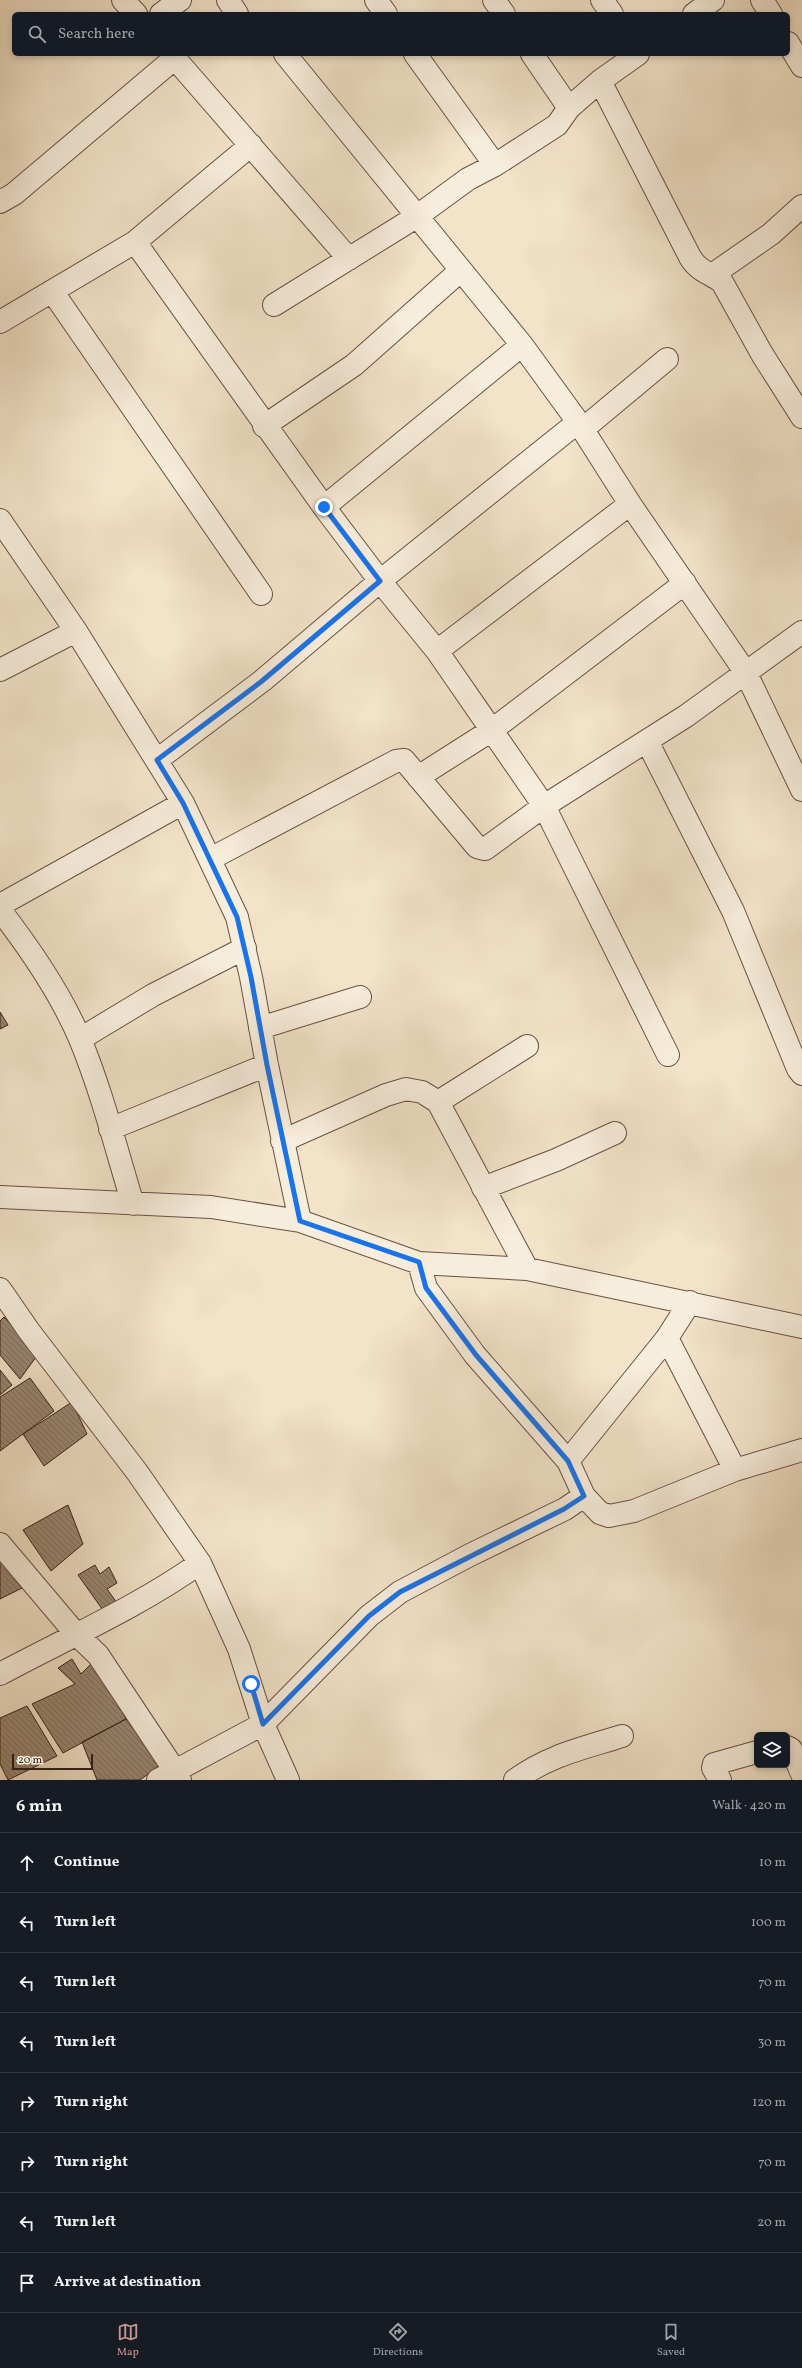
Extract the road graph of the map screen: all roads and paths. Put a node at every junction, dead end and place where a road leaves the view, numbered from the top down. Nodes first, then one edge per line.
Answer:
1 (123, 0) edge
2 (180, 0) edge
3 (228, 0) edge
4 (376, 0) edge
5 (494, 0) edge
6 (602, 0) edge
7 (713, 0) edge
8 (762, 0) edge
9 (134, 12) edge
10 (164, 12) edge
11 (236, 12) edge
12 (385, 12) edge
13 (503, 12) edge
14 (611, 12) edge
15 (697, 12) edge
16 (770, 12) edge
17 (790, 46) edge
18 (173, 56) edge
19 (287, 56) edge
20 (416, 56) edge
21 (533, 56) edge
22 (635, 56) edge
23 (802, 66) edge
24 (600, 81) junction
25 (569, 108) junction
26 (250, 145) junction
27 (494, 165) junction
28 (0, 202) edge
29 (802, 206) edge
30 (416, 217) junction
31 (135, 242) junction
32 (349, 258) junction
33 (460, 271) junction
34 (712, 274) junction
35 (52, 291) junction
36 (274, 305) dead end
37 (0, 322) edge
38 (522, 345) junction
39 (667, 359) dead end
40 (802, 417) edge
41 (581, 425) junction
42 (264, 426) junction
43 (630, 504) junction
44 (324, 507) junction
45 (0, 520) edge
46 (380, 581) junction
47 (686, 584) junction
48 (261, 594) dead end
49 (76, 631) junction
50 (802, 632) edge
51 (437, 651) junction
52 (0, 670) edge
53 (746, 672) junction
54 (492, 730) junction
55 (647, 741) junction
56 (157, 760) junction
57 (797, 766) edge
58 (418, 777) junction
59 (802, 790) edge
60 (183, 803) junction
61 (544, 806) junction
62 (210, 859) junction
63 (0, 905) edge
64 (0, 910) edge
65 (245, 948) junction
66 (360, 997) dead end
67 (260, 1028) junction
68 (80, 1039) junction
69 (527, 1046) dead end
70 (668, 1054) dead end
71 (267, 1065) junction
72 (802, 1074) edge
73 (438, 1102) junction
74 (110, 1129) junction
75 (615, 1133) dead end
76 (282, 1141) junction
77 (483, 1188) junction
78 (0, 1197) edge
79 (133, 1204) junction
80 (300, 1221) junction
81 (419, 1262) junction
82 (527, 1269) junction
83 (0, 1289) edge
84 (690, 1302) junction
85 (802, 1327) edge
86 (667, 1338) junction
87 (802, 1450) edge
88 (568, 1461) junction
89 (735, 1470) junction
90 (584, 1496) junction
91 (0, 1544) edge
92 (200, 1563) junction
93 (76, 1634) junction
94 (0, 1674) edge
95 (263, 1724) junction
96 (622, 1736) dead end
97 (790, 1748) edge
98 (754, 1753) edge
99 (802, 1774) edge
100 (171, 1777) edge
101 (288, 1780) edge
102 (515, 1780) edge
103 (720, 1780) edge

1 - 9 street
2 - 10 street
3 - 11 street
4 - 12 street
5 - 13 street
6 - 14 street
7 - 15 street
8 - 16 street
17 - 23 street
18 - 26 street
18 - 28 street
19 - 30 street
20 - 27 street
21 - 25 street
22 - 24 street
24 - 25 street
24 - 34 street
25 - 27 street
26 - 31 street
26 - 32 street
27 - 30 street
29 - 34 street
30 - 32 street
30 - 33 street
31 - 35 street
31 - 42 street
32 - 36 street
33 - 38 street
33 - 42 street
34 - 40 street
35 - 37 street
35 - 48 street
38 - 41 street
38 - 44 street
39 - 41 street
41 - 43 street
41 - 46 street
42 - 44 street
43 - 47 street
43 - 51 street
44 - 46 street
45 - 49 street
46 - 51 street
46 - 56 street
47 - 53 street
47 - 54 street
49 - 52 street
49 - 56 street
50 - 53 street
51 - 54 street
53 - 55 street
53 - 57 street
54 - 58 street
54 - 61 street
55 - 61 street
55 - 72 street
56 - 60 street
57 - 59 street
58 - 61 street
58 - 62 street
60 - 62 street
60 - 63 street
61 - 70 street
62 - 65 street
64 - 68 street
65 - 67 street
65 - 68 street
66 - 67 street
67 - 71 street
68 - 74 street
69 - 73 street
71 - 74 street
71 - 76 street
73 - 76 street
73 - 77 street
74 - 79 street
75 - 77 street
76 - 80 street
77 - 82 street
78 - 79 street
79 - 80 street
80 - 81 street
81 - 82 street
81 - 88 street
82 - 84 street
83 - 92 street
84 - 85 street
84 - 86 street
86 - 88 street
86 - 89 street
87 - 89 street
88 - 90 street
89 - 90 street
90 - 95 street
91 - 93 street
92 - 93 street
92 - 95 street
93 - 94 street
93 - 100 street
95 - 100 street
95 - 101 street
96 - 102 street
97 - 99 street
98 - 103 street

